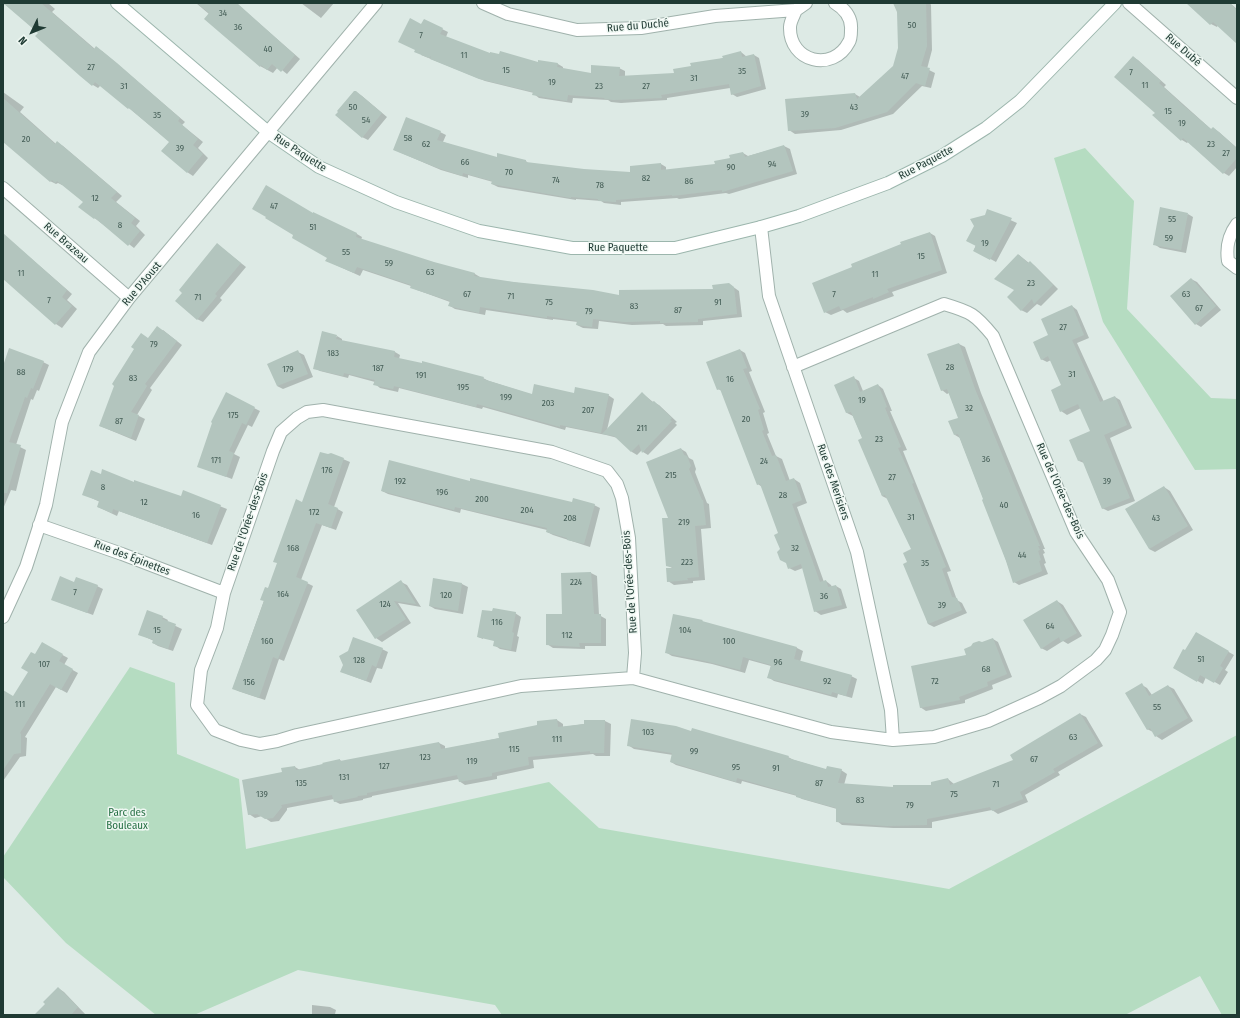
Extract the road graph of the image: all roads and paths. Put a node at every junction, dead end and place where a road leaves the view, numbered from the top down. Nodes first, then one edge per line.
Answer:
1 (117, 3) edge
2 (376, 3) edge
3 (483, 3) edge
4 (835, 3) edge
5 (1116, 3) edge
6 (1129, 3) edge
7 (801, 6) edge
8 (1237, 98) edge
9 (268, 132) junction
10 (3, 188) edge
11 (1237, 224) edge
12 (761, 227) junction
13 (1237, 268) edge
14 (129, 298) junction
15 (793, 367) junction
16 (39, 525) junction
17 (224, 593) junction
18 (3, 617) edge
19 (633, 678) junction
20 (893, 740) junction

1 - 9 street, Rue Paquette
2 - 9 street, Rue D'Aoust
3 - 7 street, Rue du Duché
4 - 7 street, Rue du Duché
5 - 12 street, Rue Paquette
6 - 8 street, Rue Dubé
9 - 12 street, Rue Paquette
9 - 14 street, Rue D'Aoust
10 - 14 street, Rue Brazeau
11 - 13 street
12 - 15 street, Rue des Merisiers
14 - 16 street, Rue D'Aoust
15 - 20 street, Rue des Merisiers
15 - 20 street, Rue de l'Orée-des-Bois
16 - 17 street, Rue des Épinettes
16 - 18 street, Rue D'Aoust
17 - 19 street, Rue de l'Orée-des-Bois
17 - 19 street, Rue de l'Orée-des-Bois
19 - 20 street, Rue de l'Orée-des-Bois

